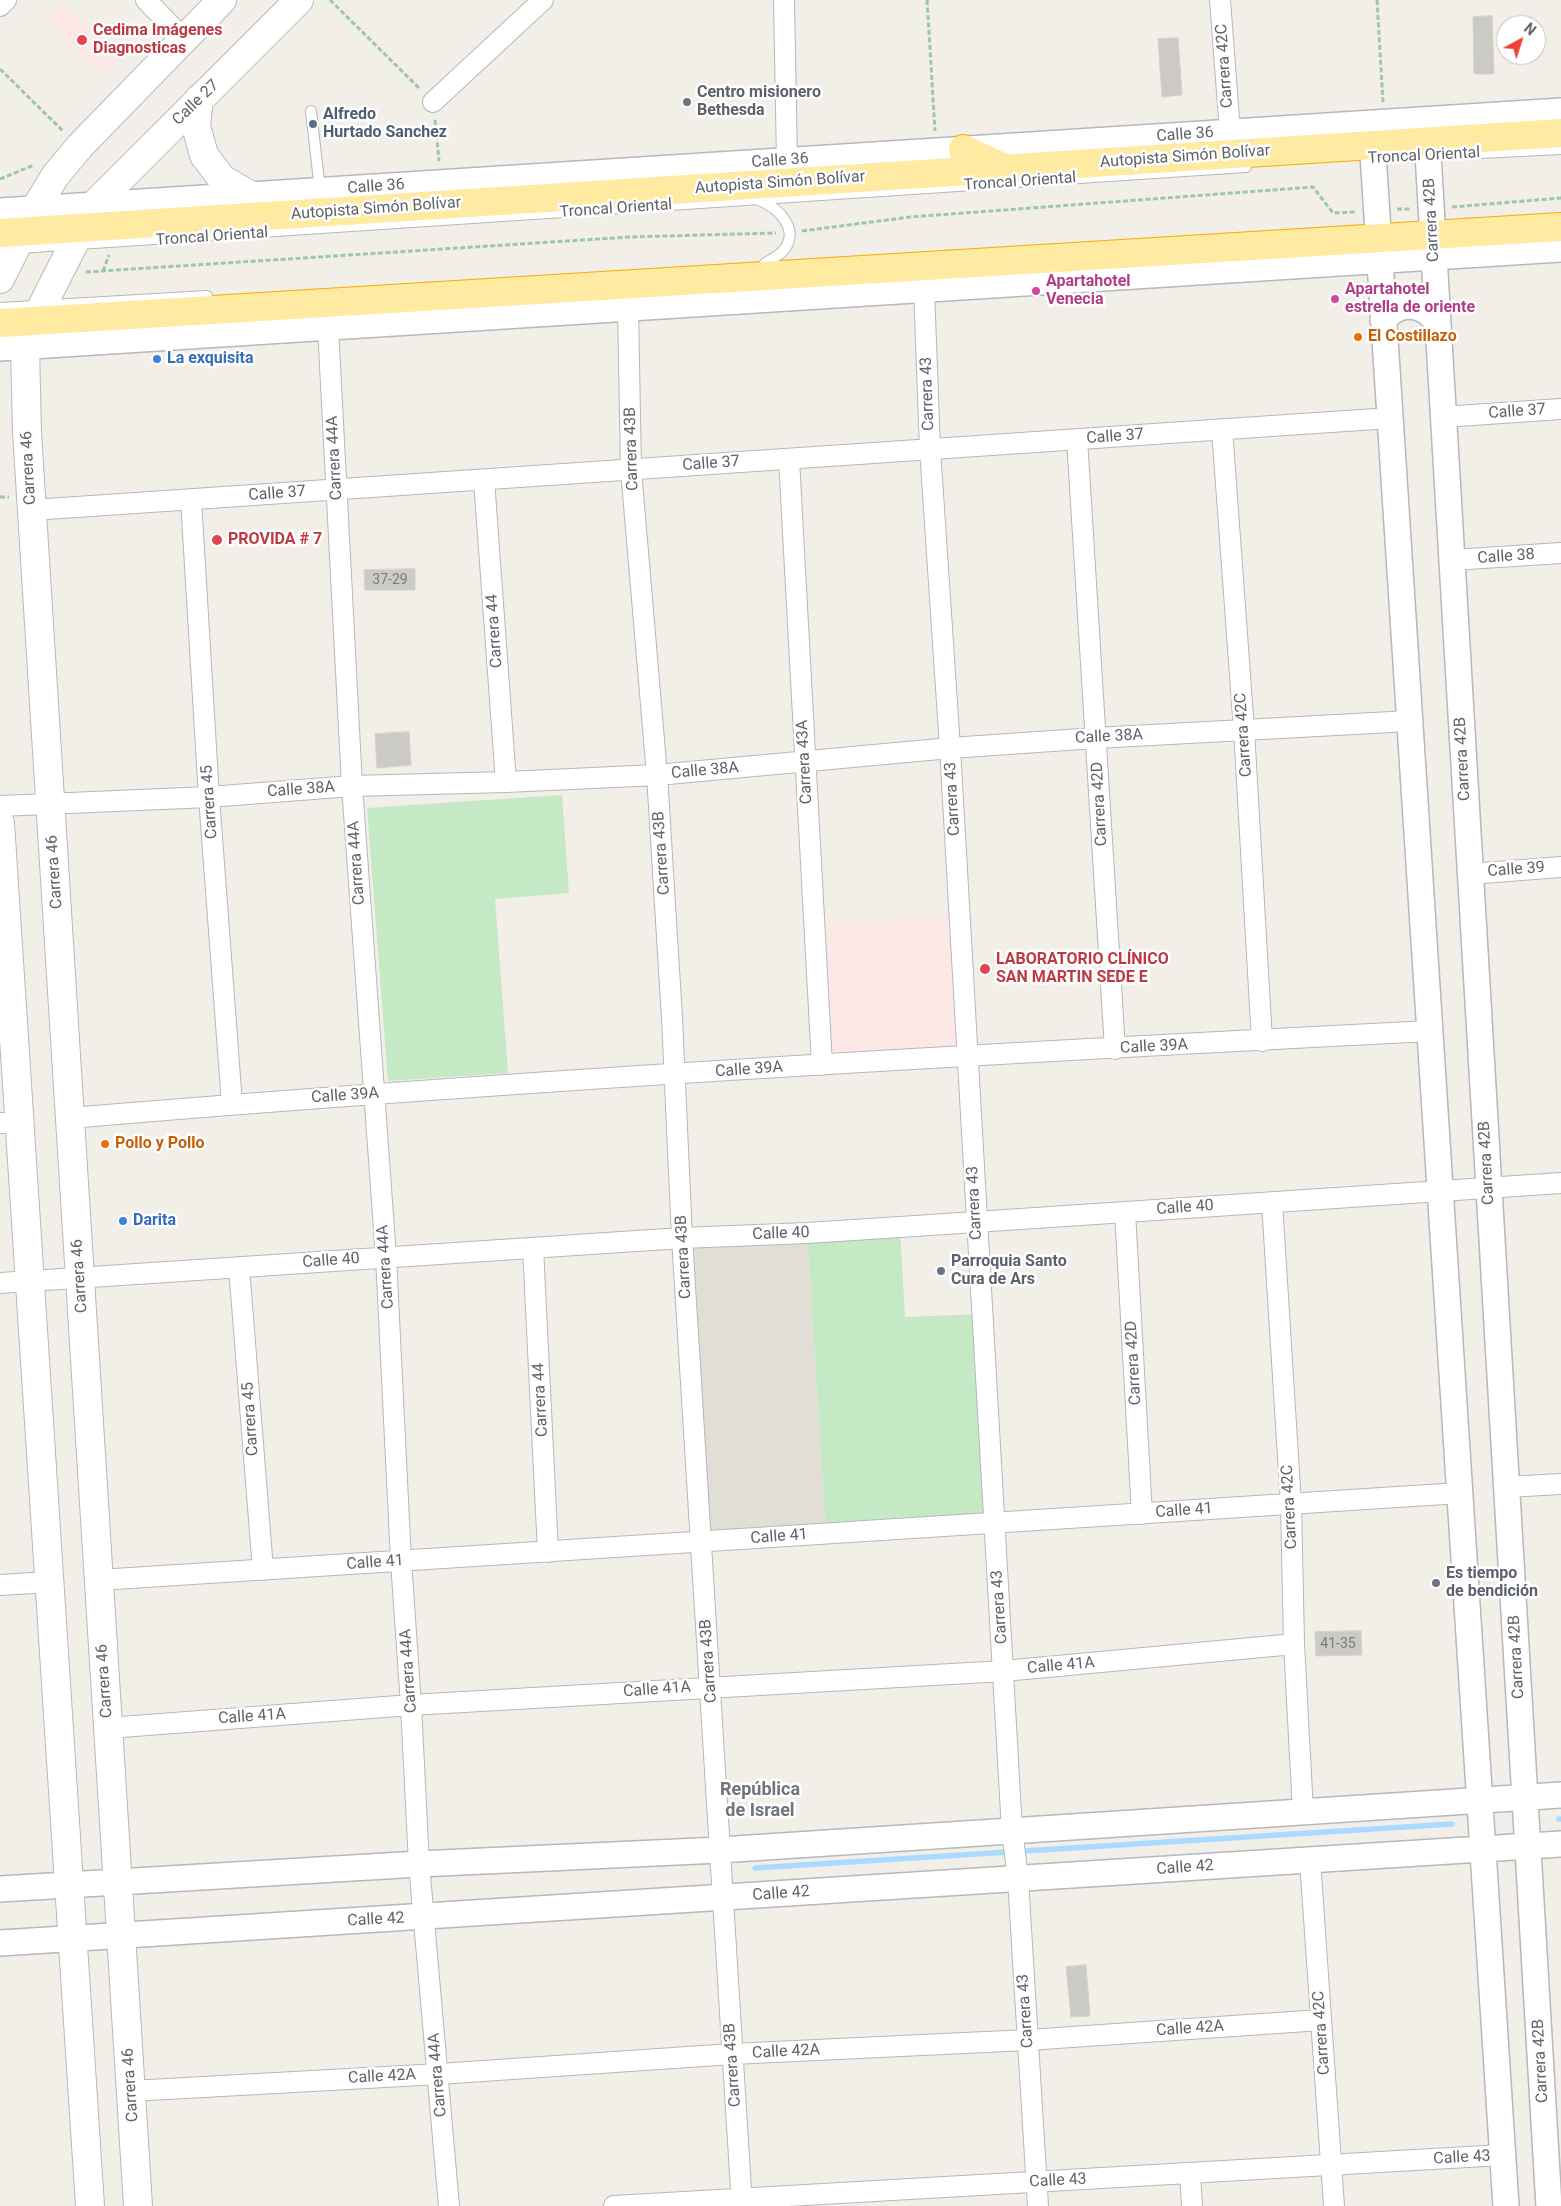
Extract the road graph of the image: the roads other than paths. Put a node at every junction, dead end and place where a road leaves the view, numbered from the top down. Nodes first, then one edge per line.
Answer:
1 (6, 0) edge
2 (146, 0) edge
3 (222, 0) edge
4 (299, 0) edge
5 (543, 0) edge
6 (784, 0) edge
7 (1220, 0) edge
8 (0, 6) edge
9 (183, 38) junction
10 (199, 100) junction
11 (433, 102) road end
12 (311, 111) dead end
13 (1561, 111) edge
14 (1230, 132) junction
15 (1561, 133) edge
16 (1427, 146) junction
17 (964, 149) junction
18 (1376, 149) junction
19 (1561, 149) edge
20 (787, 161) junction
21 (1255, 166) dead end
22 (1007, 168) junction
23 (320, 191) junction
24 (248, 194) junction
25 (759, 200) junction
26 (0, 211) edge
27 (1434, 225) junction
28 (82, 227) junction
29 (1561, 227) edge
30 (1375, 228) junction
31 (15, 234) edge
32 (1561, 249) edge
33 (784, 262) dead end
34 (0, 279) edge
35 (924, 289) junction
36 (219, 296) dead end
37 (628, 308) junction
38 (1383, 320) junction
39 (1437, 322) junction
40 (13, 324) edge
41 (328, 327) junction
42 (1561, 409) edge
43 (1443, 417) junction
44 (1390, 418) junction
45 (1222, 429) junction
46 (1077, 439) junction
47 (930, 449) junction
48 (789, 459) junction
49 (631, 470) junction
50 (484, 480) junction
51 (337, 490) junction
52 (191, 500) junction
53 (32, 510) junction
54 (1561, 553) edge
55 (1452, 560) junction
56 (1410, 721) junction
57 (1244, 730) junction
58 (1096, 738) junction
59 (950, 748) junction
60 (804, 763) junction
61 (657, 775) junction
62 (506, 782) junction
63 (352, 786) junction
64 (209, 797) junction
65 (50, 803) junction
66 (0, 806) edge
67 (0, 823) edge
68 (1561, 867) edge
69 (1470, 874) junction
70 (1430, 1031) junction
71 (1262, 1041) junction
72 (1115, 1049) junction
73 (968, 1057) junction
74 (822, 1065) junction
75 (675, 1074) junction
76 (373, 1094) junction
77 (232, 1104) junction
78 (70, 1118) junction
79 (10, 1123) edge
80 (1561, 1183) edge
81 (1489, 1188) junction
82 (1440, 1191) junction
83 (1272, 1202) junction
84 (1125, 1212) junction
85 (976, 1222) junction
86 (682, 1238) junction
87 (533, 1248) junction
88 (386, 1258) junction
89 (239, 1267) junction
90 (80, 1278) junction
91 (30, 1281) junction
92 (0, 1283) edge
93 (1561, 1484) edge
94 (1507, 1487) junction
95 (1460, 1494) junction
96 (1291, 1504) junction
97 (1142, 1514) junction
98 (994, 1523) junction
99 (701, 1542) junction
100 (548, 1552) junction
101 (401, 1561) junction
102 (263, 1570) junction
103 (99, 1580) junction
104 (49, 1582) junction
105 (0, 1585) edge
106 (1294, 1644) junction
107 (1004, 1671) junction
108 (710, 1686) junction
109 (411, 1706) junction
110 (108, 1728) junction
111 (1561, 1795) edge
112 (1525, 1797) junction
113 (1479, 1800) junction
114 (1303, 1812) junction
115 (1013, 1834) junction
116 (1561, 1844) edge
117 (1528, 1846) junction
118 (1482, 1849) junction
119 (720, 1850) junction
120 (1310, 1860) junction
121 (419, 1864) junction
122 (1018, 1874) junction
123 (118, 1882) junction
124 (69, 1884) junction
125 (0, 1888) edge
126 (722, 1898) junction
127 (423, 1917) junction
128 (121, 1935) junction
129 (72, 1938) junction
130 (0, 1943) edge
131 (1321, 2020) junction
132 (1028, 2040) junction
133 (732, 2054) junction
134 (438, 2074) junction
135 (131, 2091) junction
136 (1554, 2151) edge
137 (1502, 2155) junction
138 (1330, 2165) junction
139 (1190, 2173) junction
140 (1037, 2182) junction
141 (895, 2198) edge
142 (742, 2202) edge
143 (90, 2206) edge
144 (138, 2206) edge
145 (449, 2206) edge
146 (614, 2206) edge
147 (1038, 2206) edge
148 (1192, 2206) edge
149 (1334, 2206) edge
150 (1506, 2206) edge
151 (1549, 2206) edge

1 - 8 street
2 - 9 street
3 - 9 main road
4 - 10 main road, Calle 27
5 - 11 street
6 - 20 street
7 - 14 street, Carrera 42C
9 - 31 main road
10 - 24 main road
10 - 28 main road, Calle 27
12 - 23 lane
13 - 16 street
14 - 17 street, Calle 36
14 - 18 street, Calle 36
15 - 16 highway, Autopista Simón Bolívar
16 - 18 highway, Autopista Simón Bolívar
16 - 19 lane, Troncal Oriental
16 - 27 street, Carrera 42B
17 - 20 street, Calle 36
17 - 22 highway
18 - 22 highway, Autopista Simón Bolívar
18 - 30 street
20 - 23 street, Calle 36
21 - 25 lane, Troncal Oriental
22 - 28 highway, Autopista Simón Bolívar
23 - 24 street, Calle 36
24 - 28 street, Calle 36
25 - 28 lane, Troncal Oriental
25 - 33 lane
26 - 31 street
27 - 29 highway
27 - 30 highway
27 - 32 street
27 - 39 street, Carrera 42B
28 - 31 highway, Autopista Simón Bolívar
28 - 40 main road, Carrera 46
30 - 35 street
30 - 38 street
30 - 40 highway
31 - 34 main road
35 - 37 street
35 - 47 street, Carrera 43
36 - 40 lane
37 - 41 street
37 - 49 street, Carrera 43B
38 - 39 street
38 - 44 street
39 - 43 street, Carrera 42B
40 - 41 street
40 - 53 main road, Carrera 46
41 - 51 street, Carrera 44A
42 - 43 street, Calle 37
43 - 55 street, Carrera 42B
44 - 45 street, Calle 37
44 - 56 street
45 - 46 street, Calle 37
45 - 57 street, Carrera 42C
46 - 47 street, Calle 37
46 - 58 street, Carrera 42D
47 - 48 street, Calle 37
47 - 59 street, Carrera 43
48 - 49 street, Calle 37
48 - 60 street, Carrera 43A
49 - 50 street, Calle 37
49 - 61 street, Carrera 43B
50 - 51 street, Calle 37
50 - 62 street, Carrera 44
51 - 52 street, Calle 37
51 - 63 street, Carrera 44A
52 - 53 street, Calle 37
52 - 64 street, Carrera 45
53 - 65 main road, Carrera 46
54 - 55 street, Calle 38
55 - 69 street, Carrera 42B
56 - 57 street, Calle 38A
56 - 70 street
57 - 58 street, Calle 38A
57 - 71 street, Carrera 42C
58 - 59 street, Calle 38A
58 - 72 street, Carrera 42D
59 - 60 street, Calle 38A
59 - 73 street, Carrera 43
60 - 61 street, Calle 38A
60 - 74 street, Carrera 43A
61 - 62 street, Calle 38A
61 - 75 street, Carrera 43B
62 - 63 street, Calle 38A
63 - 64 street, Calle 38A
63 - 76 street, Carrera 44A
64 - 65 street, Calle 38A
64 - 77 street, Carrera 45
65 - 66 street, Calle 38A
65 - 78 main road, Carrera 46
67 - 79 main road
68 - 69 street, Calle 39
69 - 81 street, Carrera 42B
70 - 71 street, Calle 39A
70 - 82 street
71 - 72 street, Calle 39A
72 - 73 street, Calle 39A
73 - 74 street, Calle 39A
73 - 85 street, Carrera 43
74 - 75 street, Calle 39A
75 - 76 street, Calle 39A
75 - 86 street, Carrera 43B
76 - 77 street, Calle 39A
76 - 88 street, Carrera 44A
77 - 78 street, Calle 39A
78 - 90 main road, Carrera 46
79 - 91 main road
80 - 81 street, Calle 40
81 - 82 street, Calle 40
81 - 94 street, Carrera 42B
82 - 83 street, Calle 40
82 - 95 street
83 - 84 street, Calle 40
83 - 96 street, Carrera 42C
84 - 85 street, Calle 40
84 - 97 street, Carrera 42D
85 - 86 street, Calle 40
85 - 98 street, Carrera 43
86 - 87 street, Calle 40
86 - 99 street, Carrera 43B
87 - 88 street, Calle 40
87 - 100 street, Carrera 44
88 - 89 street, Calle 40
88 - 101 street, Carrera 44A
89 - 90 street, Calle 40
89 - 102 street, Carrera 45
90 - 91 street, Calle 40
90 - 103 main road, Carrera 46
91 - 92 street, Calle 40
91 - 104 main road
93 - 94 street
94 - 112 street, Carrera 42B
95 - 96 street, Calle 41
95 - 113 street
96 - 97 street, Calle 41
96 - 106 street, Carrera 42C
97 - 98 street, Calle 41
98 - 99 street, Calle 41
98 - 107 street, Carrera 43
99 - 100 street, Calle 41
99 - 108 street, Carrera 43B
100 - 101 street, Calle 41
101 - 102 street, Calle 41
101 - 109 street, Carrera 44A
102 - 103 street, Calle 41
103 - 110 main road, Carrera 46
104 - 105 street
104 - 124 main road
106 - 107 street, Calle 41A
106 - 114 street, Carrera 42C
107 - 108 street, Calle 41A
107 - 115 street, Carrera 43
108 - 109 street, Calle 41A
108 - 119 street, Carrera 43B
109 - 110 street, Calle 41A
109 - 121 street, Carrera 44A
110 - 123 main road, Carrera 46
111 - 112 street
112 - 113 street
112 - 117 street, Carrera 42B
113 - 114 street
113 - 118 street
114 - 115 street
115 - 119 street
115 - 122 street, Carrera 43
116 - 117 street, Calle 42
117 - 118 street, Calle 42
117 - 136 street, Carrera 42B
118 - 120 street, Calle 42
118 - 137 street
119 - 121 street
119 - 126 street, Carrera 43B
120 - 122 street, Calle 42
120 - 131 street, Carrera 42C
121 - 123 street
121 - 127 street, Carrera 44A
122 - 126 street, Calle 42
122 - 132 street, Carrera 43
123 - 124 street
123 - 128 main road, Carrera 46
124 - 125 street
124 - 129 main road
126 - 127 street, Calle 42
126 - 133 street, Carrera 43B
127 - 128 street, Calle 42
127 - 134 street, Carrera 44A
128 - 129 street, Calle 42
128 - 135 main road, Carrera 46
129 - 130 street, Calle 42
129 - 143 main road
131 - 132 street, Calle 42A
131 - 138 street, Carrera 42C
132 - 133 street, Calle 42A
132 - 140 street, Carrera 43
133 - 134 street, Calle 42A
133 - 142 street, Carrera 43B
134 - 135 street, Calle 42A
134 - 145 street, Carrera 44A
135 - 144 main road, Carrera 46
136 - 151 street, Carrera 42B
137 - 138 street, Calle 43
137 - 150 street
138 - 139 street, Calle 43
138 - 149 street, Carrera 42C
139 - 140 street, Calle 43
139 - 148 street
140 - 141 street, Calle 43
140 - 147 street, Carrera 43
141 - 142 street, Calle 43
142 - 146 street, Calle 43

